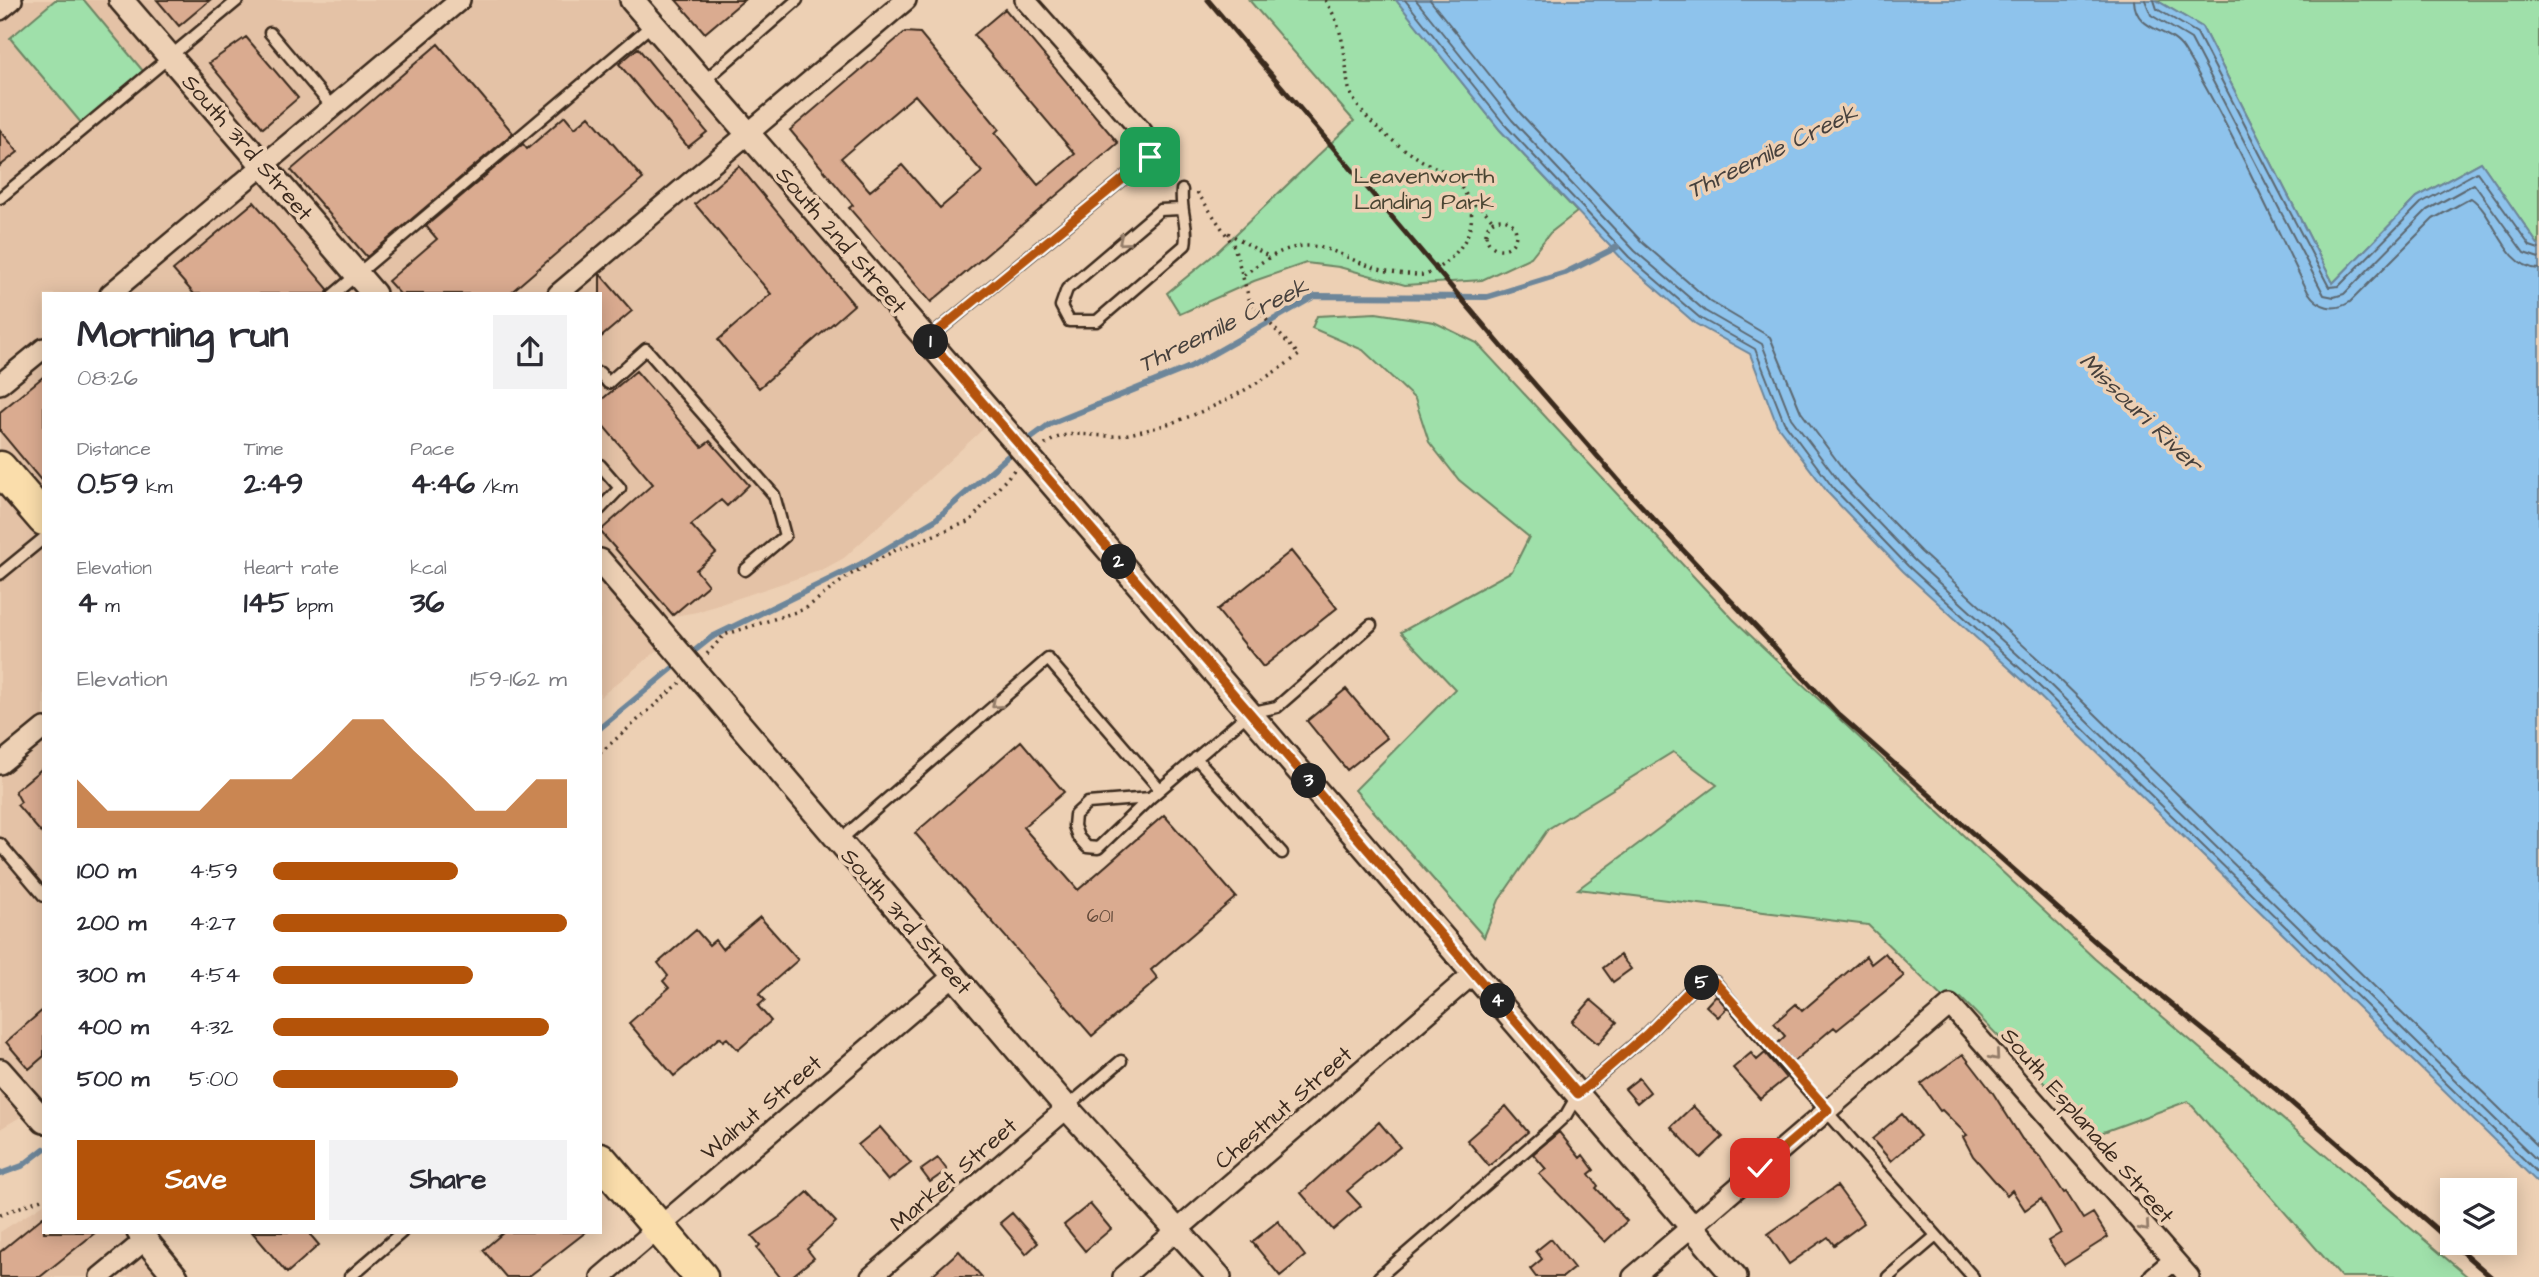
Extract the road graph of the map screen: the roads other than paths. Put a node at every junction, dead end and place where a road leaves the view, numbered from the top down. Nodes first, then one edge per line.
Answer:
1 (12, 0) edge
2 (121, 0) edge
3 (237, 0) edge
4 (460, 0) edge
5 (632, 0) edge
6 (797, 0) edge
7 (906, 0) edge
8 (1025, 0) edge
9 (0, 10) edge
10 (653, 24) junction
11 (270, 33) dead end
12 (170, 56) junction
13 (704, 82) junction
14 (333, 109) junction
15 (1143, 133) dead end
16 (748, 134) junction
17 (1150, 157) dead end
18 (265, 166) junction
19 (1182, 190) dead end
20 (0, 198) edge
21 (1180, 209) junction
22 (357, 274) junction
23 (112, 292) edge
24 (336, 292) edge
25 (372, 292) edge
26 (560, 292) edge
27 (928, 339) junction
28 (42, 350) edge
29 (0, 384) edge
30 (604, 386) edge
31 (602, 467) edge
32 (0, 468) edge
33 (602, 507) edge
34 (42, 518) edge
35 (42, 540) edge
36 (602, 563) edge
37 (745, 570) dead end
38 (0, 574) edge
39 (1371, 625) dead end
40 (1250, 713) junction
41 (42, 730) edge
42 (1196, 758) junction
43 (0, 764) edge
44 (1160, 789) junction
45 (1150, 798) junction
46 (838, 841) junction
47 (0, 844) edge
48 (1282, 853) dead end
49 (42, 895) edge
50 (1474, 973) junction
51 (953, 976) junction
52 (1121, 1061) dead end
53 (0, 1071) edge
54 (1578, 1094) junction
55 (1067, 1108) junction
56 (1828, 1110) junction
57 (39, 1116) edge
58 (602, 1161) edge
59 (658, 1226) junction
60 (1692, 1226) junction
61 (1179, 1230) junction
62 (399, 1234) edge
63 (142, 1236) edge
64 (1936, 1236) junction
65 (2174, 1260) junction
66 (100, 1277) edge
67 (176, 1277) edge
68 (350, 1277) edge
69 (601, 1277) edge
70 (701, 1277) edge
71 (871, 1277) edge
72 (1123, 1277) edge
73 (1219, 1277) edge
74 (1379, 1277) edge
75 (1633, 1277) edge
76 (1735, 1277) edge
77 (1888, 1277) edge
78 (1973, 1277) edge
79 (2154, 1277) edge
80 (2189, 1277) edge

1 - 9 street
2 - 12 street, South 3rd Street
3 - 12 lane
4 - 14 street
5 - 10 street, South 2nd Street
6 - 13 lane
7 - 16 street
8 - 15 street
10 - 13 street, South 2nd Street
10 - 22 lane
11 - 14 lane
12 - 18 street, South 3rd Street
12 - 20 lane
13 - 16 street, South 2nd Street
14 - 18 street
16 - 26 street
16 - 27 street, South 2nd Street
17 - 27 lane
18 - 22 street, South 3rd Street
18 - 23 street
19 - 21 lane
21 -> 21 lane
22 - 24 lane
22 - 25 street, South 3rd Street
27 - 40 street, South 2nd Street, bridge
28 - 29 street
30 - 37 lane
31 - 33 lane
32 - 34 highway
35 - 38 lane
36 - 46 street, South 3rd Street, bridge
39 - 40 lane
40 - 42 lane
40 - 50 street, South 2nd Street
41 - 43 street
42 - 44 lane
42 - 48 lane
44 - 45 lane
44 -> 46 lane
45 - 45 lane
46 - 51 street, South 3rd Street
47 - 49 lane
50 - 54 street, South 2nd Street
50 - 61 street, Chestnut Street
51 - 55 street, South 3rd Street
51 - 59 street, Walnut Street
52 - 55 lane
53 - 57 street
54 - 56 lane
54 - 60 street, South 2nd Street
54 - 74 lane
55 - 61 street, South 3rd Street
55 - 71 street, Market Street
56 - 60 street
56 - 64 lane
56 -> 65 street, South Esplanade Street
58 - 59 highway
59 - 69 street, Walnut Street
59 - 70 highway
60 - 75 street
60 - 76 street, South 2nd Street
61 - 72 street, Chestnut Street
61 - 73 street, South 3rd Street
62 - 68 lane
63 - 66 street
63 - 67 street
64 - 77 lane
64 - 78 lane
65 - 79 street
65 - 80 street, South Esplanade Street

